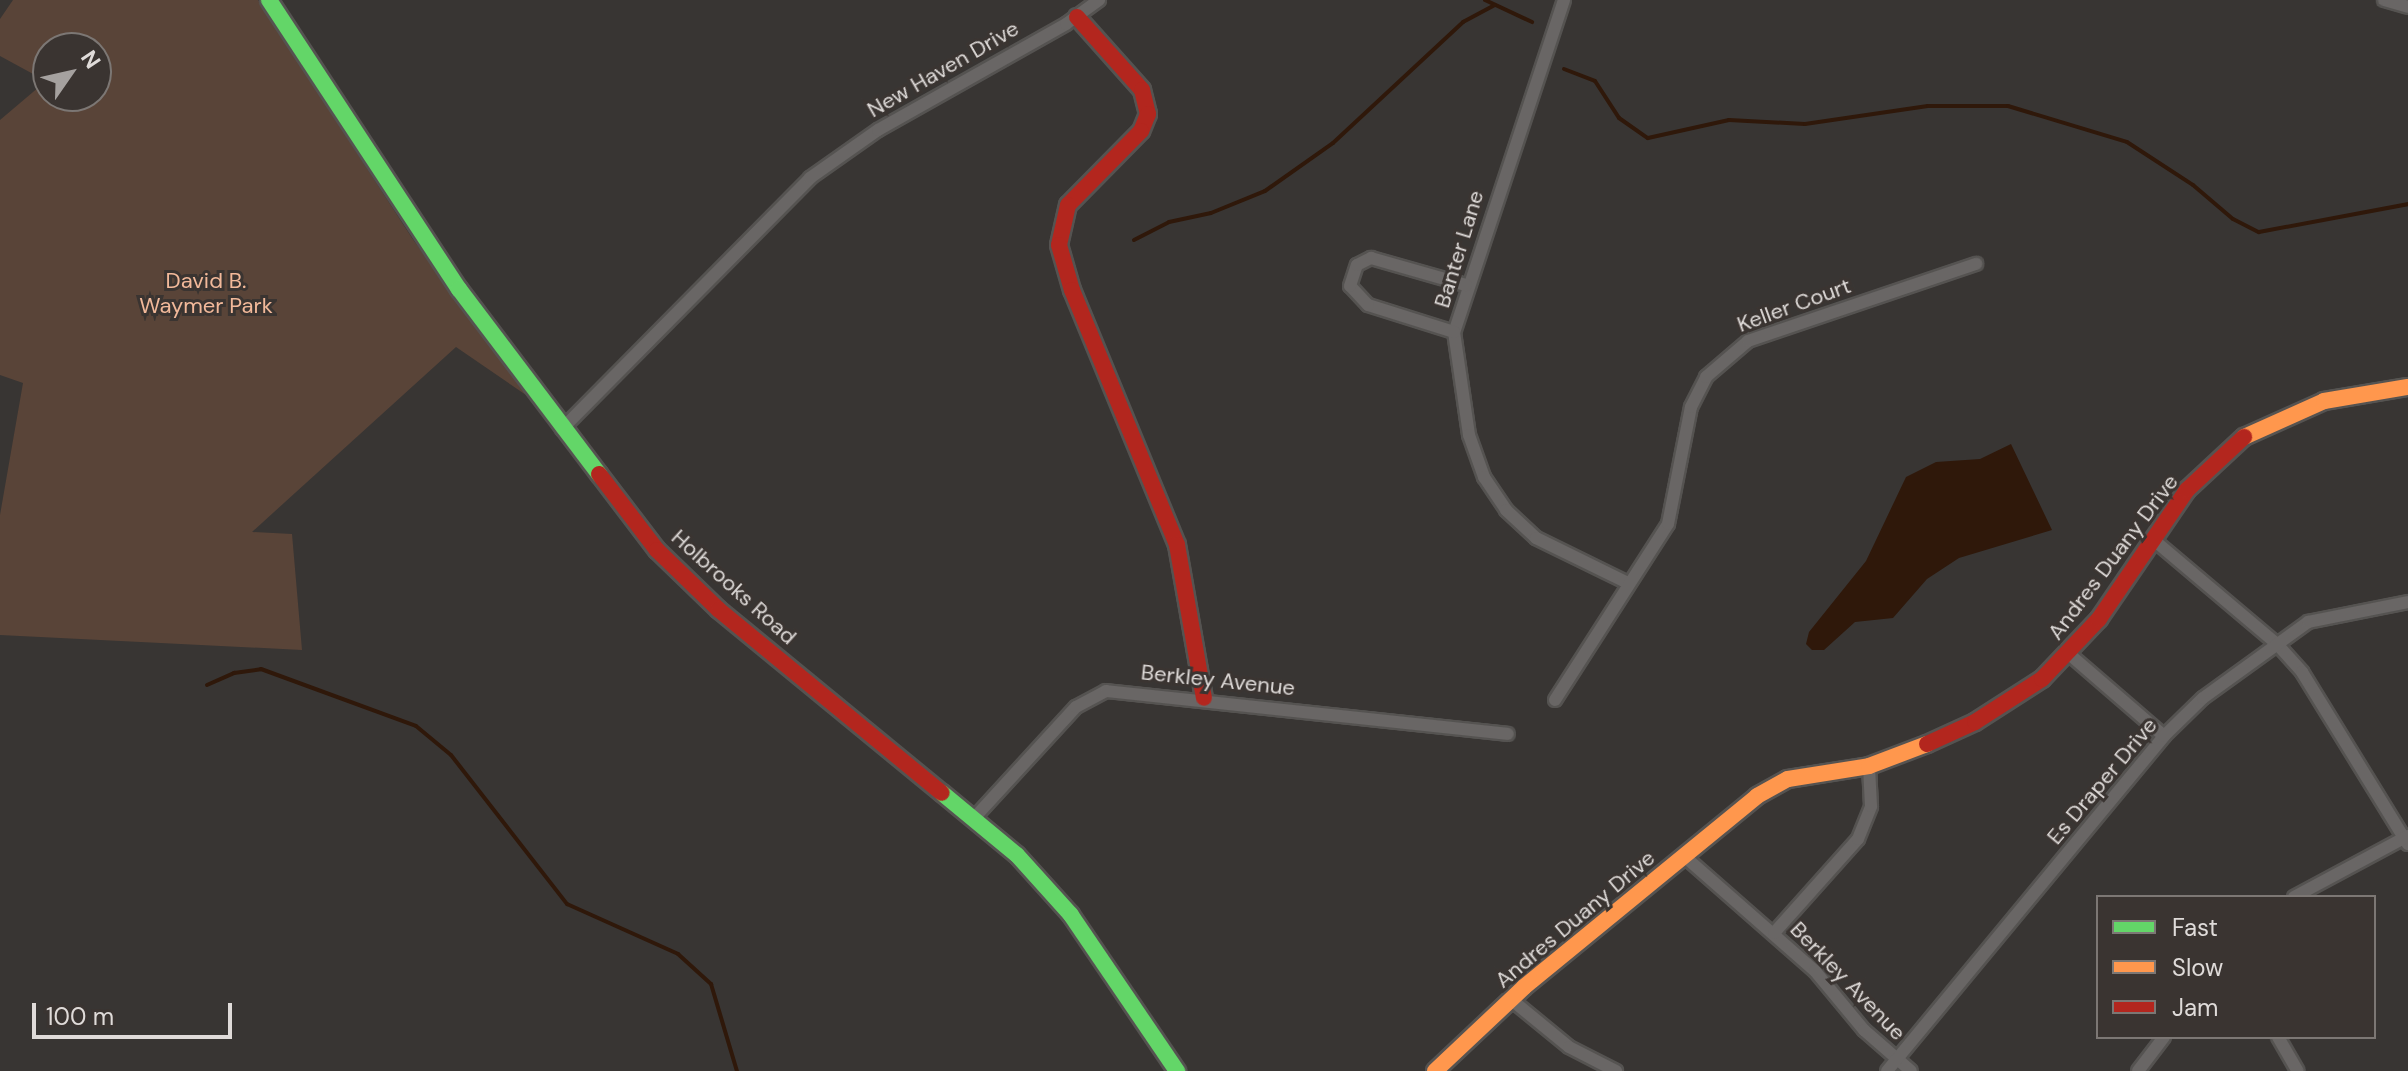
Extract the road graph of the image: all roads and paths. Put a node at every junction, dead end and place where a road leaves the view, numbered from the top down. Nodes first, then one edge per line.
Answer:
1 (269, 0) edge
2 (1099, 0) edge
3 (1564, 0) edge
4 (2384, 0) edge
5 (2408, 7) edge
6 (1077, 17) junction
7 (1976, 264) dead end
8 (1466, 285) junction
9 (1454, 332) junction
10 (2408, 387) edge
11 (562, 429) junction
12 (2155, 541) junction
13 (1628, 583) junction
14 (2408, 602) edge
15 (2277, 644) junction
16 (2069, 654) junction
17 (1204, 698) junction
18 (1555, 700) dead end
19 (1508, 734) dead end
20 (2164, 736) junction
21 (1869, 766) junction
22 (976, 816) junction
23 (2407, 840) edge
24 (1684, 856) junction
25 (2298, 895) edge
26 (1774, 933) junction
27 (1513, 1001) junction
28 (2162, 1039) edge
29 (2279, 1039) edge
30 (1897, 1060) junction
31 (1177, 1071) edge
32 (1435, 1071) edge
33 (1616, 1071) edge
34 (1887, 1071) edge
35 (1911, 1071) edge
36 (2138, 1071) edge
37 (2298, 1071) edge

1 - 11 street, Holbrooks Road
2 - 6 street, New Haven Drive
3 - 8 street, Banter Lane
4 - 5 street
6 - 11 street, New Haven Drive
6 - 17 street
7 - 13 street, Keller Court
8 - 9 street, Banter Lane
8 - 9 street
9 - 13 street, Banter Lane
10 - 12 street, Andres Duany Drive
11 - 22 street, Holbrooks Road
12 - 15 street
12 - 16 street, Andres Duany Drive
13 - 18 street, Keller Court
14 - 15 street, Es Draper Drive
15 - 20 street, Es Draper Drive
15 - 23 street
16 - 20 street
16 - 21 street, Andres Duany Drive
17 - 19 street, Berkley Avenue
17 - 22 street, Berkley Avenue
20 - 30 street, Es Draper Drive
21 - 24 street, Andres Duany Drive
21 - 26 street
22 - 31 street, Holbrooks Road
23 - 25 street
24 - 26 street, Berkley Avenue
24 - 27 street, Andres Duany Drive
26 - 30 street, Berkley Avenue
27 - 32 street, Andres Duany Drive
27 - 33 street
28 - 36 street
29 - 37 street
30 - 34 street, Es Draper Drive
30 - 35 street, Berkley Avenue

